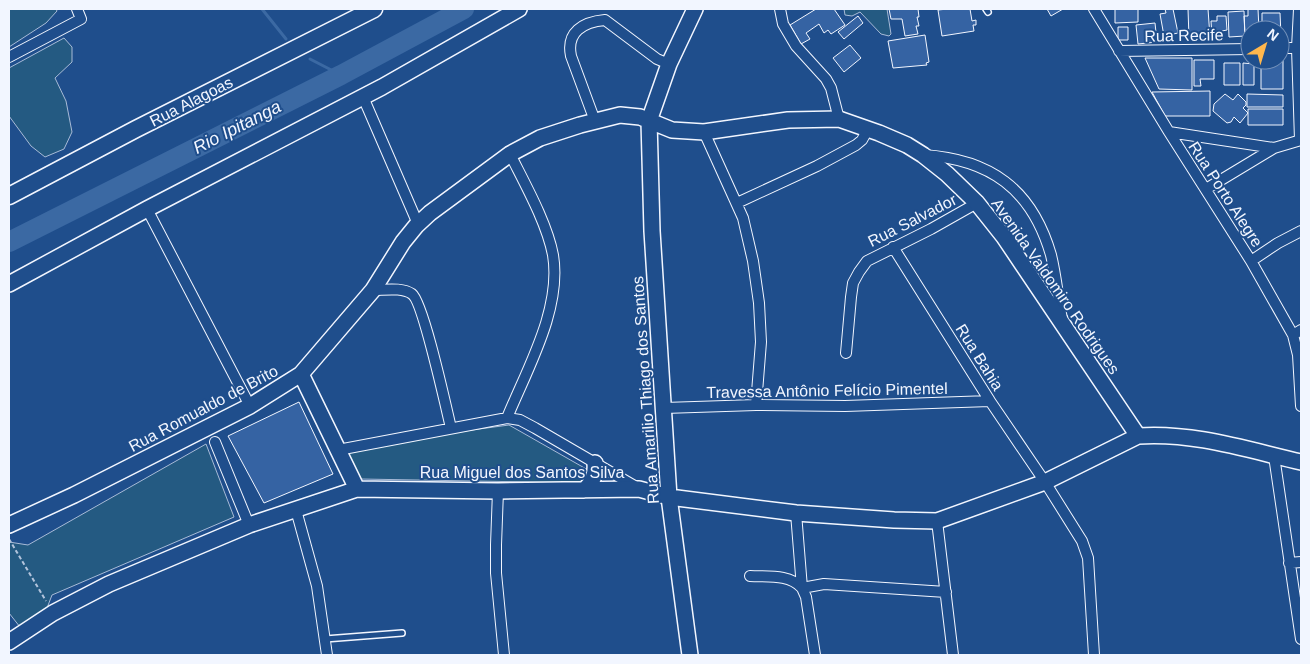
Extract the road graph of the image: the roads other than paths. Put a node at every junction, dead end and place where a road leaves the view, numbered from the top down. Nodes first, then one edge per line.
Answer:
1 (374, 9) edge
2 (519, 9) edge
3 (695, 9) edge
4 (780, 9) edge
5 (1094, 9) edge
6 (1299, 9) edge
7 (79, 14) edge
8 (1299, 48) edge
9 (1240, 49) edge
10 (1119, 51) junction
11 (9, 57) edge
12 (669, 64) junction
13 (363, 97) junction
14 (838, 119) junction
15 (649, 120) junction
16 (595, 121) junction
17 (868, 129) junction
18 (704, 132) junction
19 (1169, 132) junction
20 (1300, 140) edge
21 (1274, 148) junction
22 (510, 154) junction
23 (923, 155) junction
24 (1206, 189) junction
25 (9, 196) edge
26 (737, 203) junction
27 (977, 203) junction
28 (147, 209) junction
29 (418, 224) junction
30 (1301, 231) edge
31 (893, 247) junction
32 (1252, 261) junction
33 (9, 284) edge
34 (374, 290) junction
35 (1063, 324) junction
36 (1297, 333) edge
37 (846, 354) dead end
38 (301, 374) junction
39 (990, 401) junction
40 (756, 405) junction
41 (250, 406) junction
42 (1301, 406) edge
43 (664, 408) junction
44 (507, 418) junction
45 (451, 428) junction
46 (1138, 436) junction
47 (215, 442) dead end
48 (338, 450) junction
49 (1274, 456) junction
50 (1301, 462) edge
51 (595, 463) junction
52 (1045, 482) junction
53 (639, 488) junction
54 (357, 489) junction
55 (584, 490) junction
56 (498, 491) junction
57 (669, 497) junction
58 (296, 510) junction
59 (796, 513) junction
60 (937, 521) junction
61 (9, 525) edge
62 (249, 526) junction
63 (1301, 562) edge
64 (1289, 563) junction
65 (750, 576) dead end
66 (802, 588) junction
67 (946, 592) junction
68 (402, 632) dead end
69 (325, 639) junction
70 (1301, 639) edge
71 (9, 642) edge
72 (327, 655) edge
73 (504, 655) edge
74 (690, 655) edge
75 (815, 655) edge
76 (953, 655) edge
77 (1094, 655) edge

1 - 25 main road, Rua Alagoas
2 - 13 street
3 - 12 street
4 - 14 street
5 - 10 street, Rua Porto Alegre
6 - 8 street
7 - 11 street
8 - 20 street
9 - 10 street, Rua Recife
10 - 19 street, Rua Porto Alegre
12 - 15 street
12 - 16 street
13 - 28 street
13 - 29 street
14 - 17 street, Avenida Valdomiro Rodrigues
14 - 18 street, Avenida Valdomiro Rodrigues
15 - 16 street, Rua Romualdo de Brito
15 - 18 street, Avenida Valdomiro Rodrigues
15 - 43 street, Rua Amarilio Thiago dos Santos
16 - 22 street, Rua Romualdo de Brito
17 - 23 street, Avenida Valdomiro Rodrigues
17 - 26 street
18 - 26 street
19 - 21 street
19 - 24 street, Rua Porto Alegre
20 - 21 street
21 - 24 street
22 - 29 street, Rua Romualdo de Brito
22 - 44 street
23 - 27 street, Avenida Valdomiro Rodrigues
23 - 35 street
24 - 32 street, Rua Porto Alegre
26 - 40 street
27 - 31 street, Rua Salvador
27 - 35 street, Avenida Valdomiro Rodrigues
28 - 33 street
28 - 41 street
29 - 34 street, Rua Romualdo de Brito
30 - 32 street
31 - 37 street, Rua Salvador
31 - 39 street, Rua Bahia
32 - 36 street, Rua Porto Alegre
34 - 38 street, Rua Romualdo de Brito
34 - 45 street
35 - 46 street, Avenida Valdomiro Rodrigues
36 - 42 street, Rua Porto Alegre
38 - 41 street, Rua Romualdo de Brito
38 - 48 street
39 - 40 street, Travessa Antônio Felício Pimentel
39 - 52 street, Rua Bahia
40 - 43 street, Travessa Antônio Felício Pimentel
41 - 61 street, Rua Romualdo de Brito
43 - 57 street, Rua Amarilio Thiago dos Santos
44 - 45 street
44 - 51 street
45 - 48 street
46 - 49 street
46 - 52 street, Rua Miguel dos Santos Silva
47 - 62 street
48 - 54 street
49 - 50 street
49 - 64 street
51 - 53 street
51 - 55 street
52 - 60 street, Rua Miguel dos Santos Silva
52 - 77 street, Rua Bahia
53 - 55 street, Rua Miguel dos Santos Silva
53 - 57 street, Rua Miguel dos Santos Silva
54 - 56 street, Rua Miguel dos Santos Silva
54 - 58 street, Rua Miguel dos Santos Silva
55 - 56 street, Rua Miguel dos Santos Silva
56 - 73 street
57 - 59 street, Rua Miguel dos Santos Silva
57 - 74 street, Rua Amarilio Thiago dos Santos
58 - 62 street, Rua Miguel dos Santos Silva
58 - 69 street
59 - 60 street, Rua Miguel dos Santos Silva
59 - 66 street
60 - 67 street
62 - 71 street, Rua Miguel dos Santos Silva
63 - 64 street
64 - 70 street
65 - 66 street
66 - 67 street
66 - 75 street
67 - 76 street
68 - 69 lane
69 - 72 street

